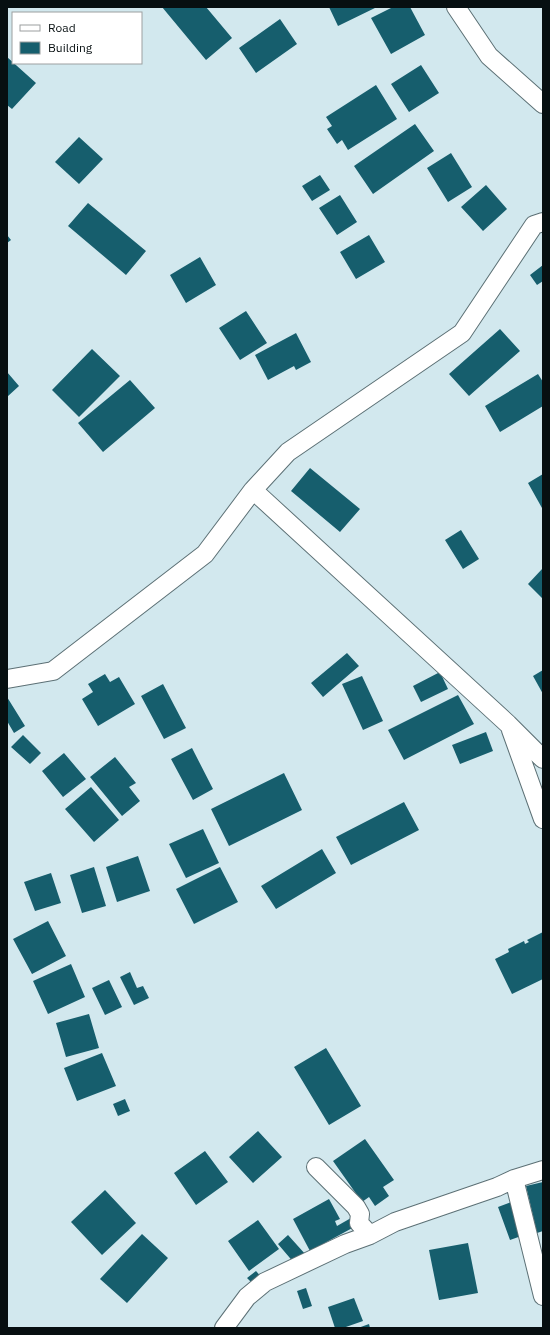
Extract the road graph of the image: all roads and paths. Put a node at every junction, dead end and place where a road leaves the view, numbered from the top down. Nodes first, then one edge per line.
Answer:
1 (456, 7) edge
2 (543, 104) edge
3 (543, 222) edge
4 (253, 490) junction
5 (7, 679) edge
6 (508, 724) junction
7 (543, 759) edge
8 (543, 819) edge
9 (316, 1167) dead end
10 (543, 1170) edge
11 (514, 1178) junction
12 (370, 1235) junction
13 (543, 1296) edge
14 (224, 1328) edge

1 - 2 street
3 - 4 street
4 - 5 street
4 - 6 street
6 - 7 street
6 - 8 street
9 - 12 street
10 - 11 street
11 - 12 street
11 - 13 street
12 - 14 street

